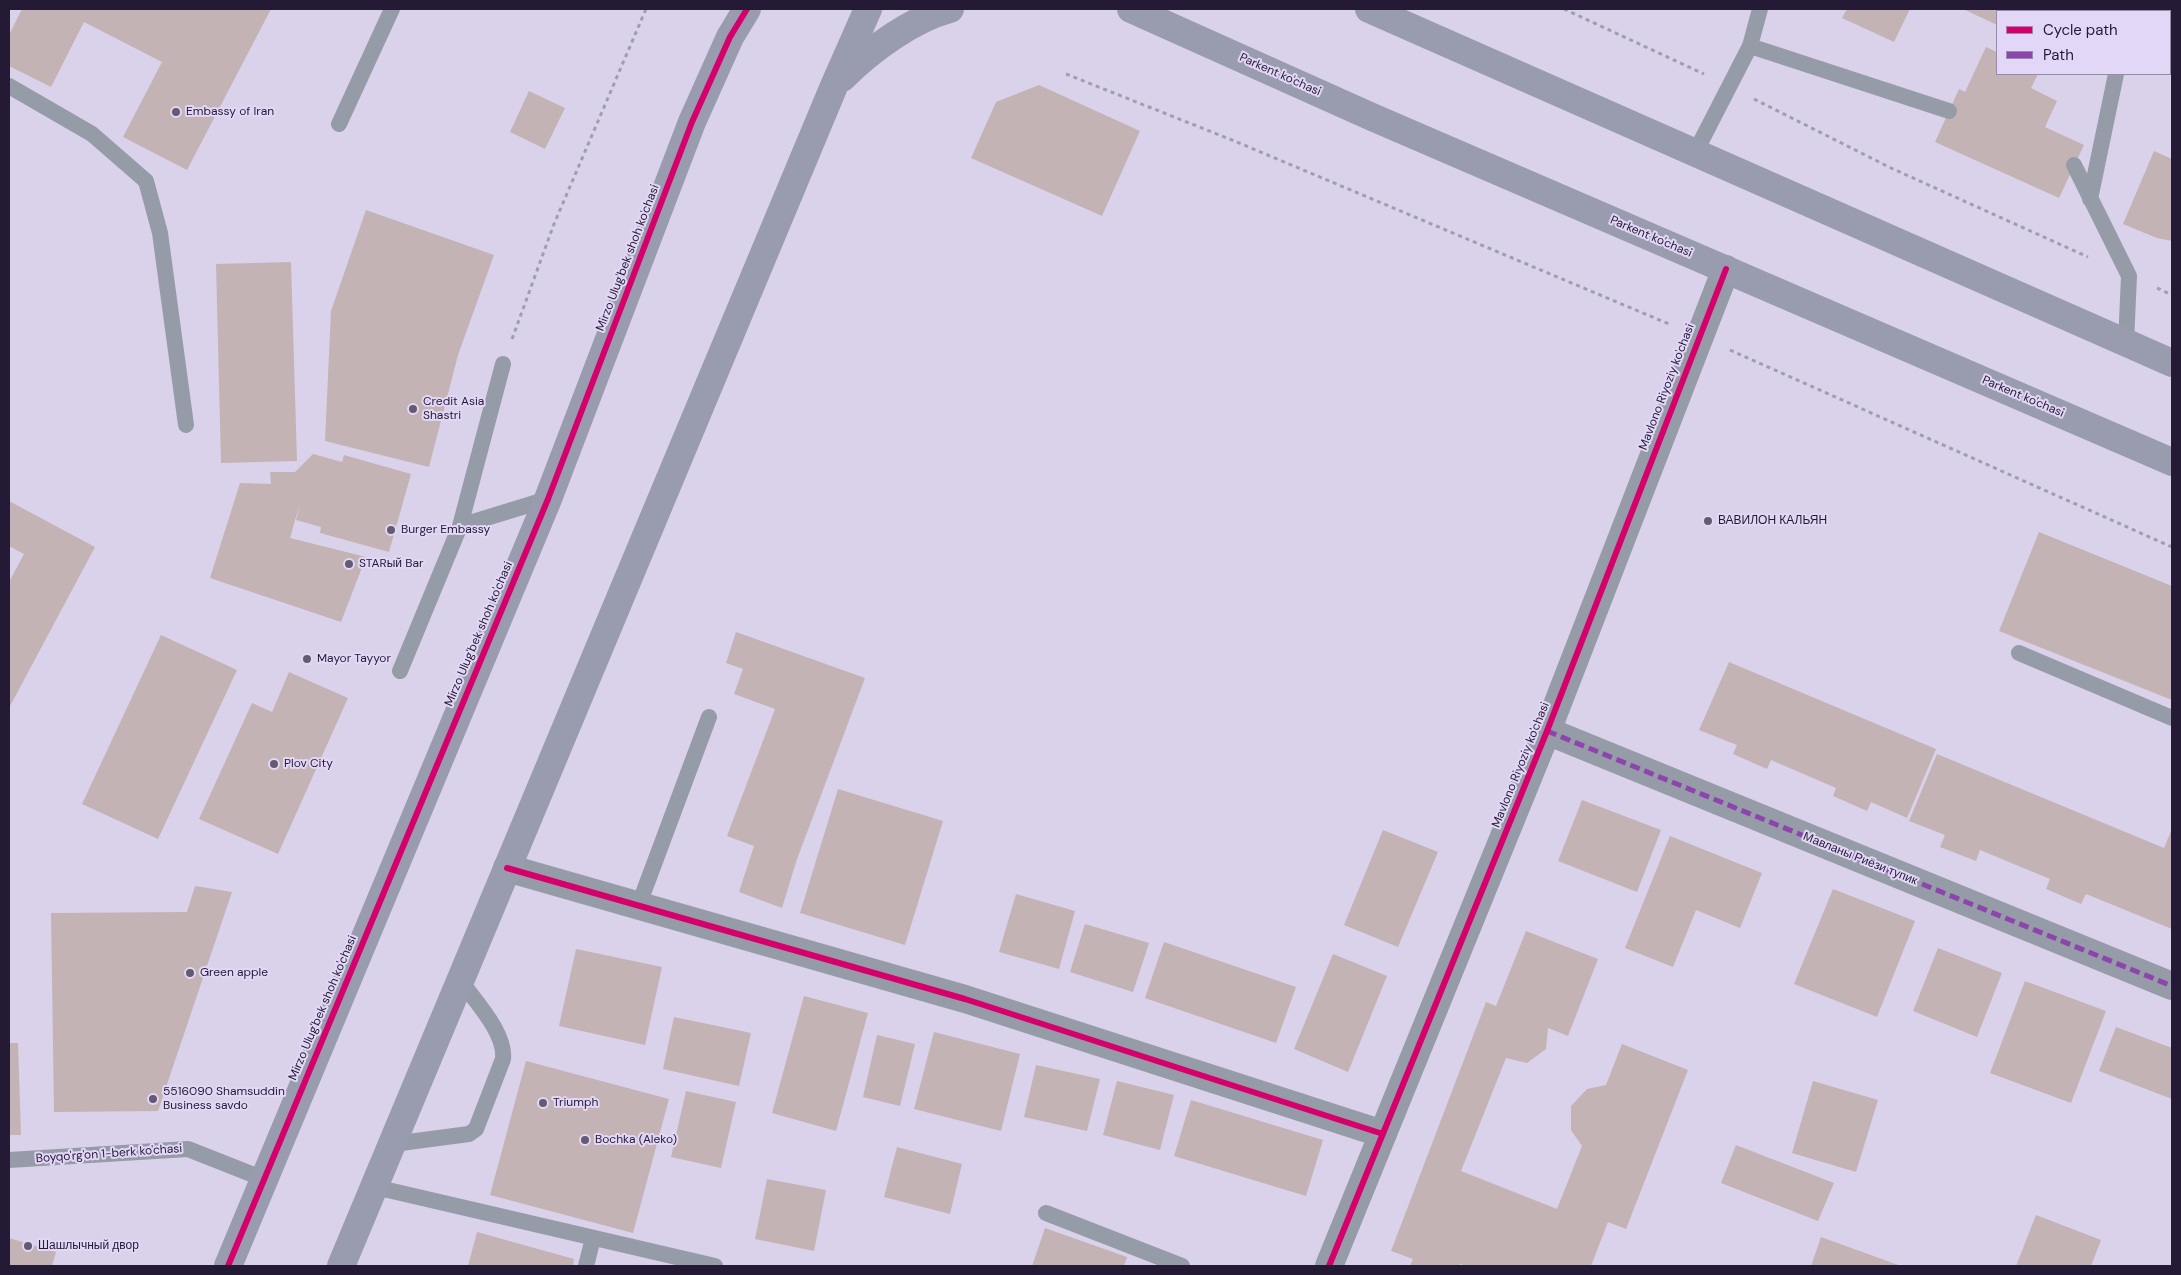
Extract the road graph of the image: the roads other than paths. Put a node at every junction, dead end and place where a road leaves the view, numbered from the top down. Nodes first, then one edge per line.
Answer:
1 (392, 9) edge
2 (737, 9) edge
3 (747, 9) edge
4 (868, 9) edge
5 (950, 9) edge
6 (1131, 9) edge
7 (1369, 9) edge
8 (1760, 9) edge
9 (730, 37) junction
10 (1750, 46) junction
11 (2116, 75) edge
12 (9, 86) edge
13 (834, 86) junction
14 (1949, 111) dead end
15 (340, 124) dead end
16 (1696, 153) junction
17 (2074, 165) dead end
18 (2090, 199) junction
19 (1726, 269) junction
20 (2126, 343) junction
21 (2172, 363) edge
22 (503, 364) road end
23 (186, 425) dead end
24 (2172, 462) edge
25 (548, 499) junction
26 (460, 526) junction
27 (2019, 653) dead end
28 (400, 671) dead end
29 (709, 717) dead end
30 (2172, 718) edge
31 (1547, 731) junction
32 (507, 868) junction
33 (638, 907) junction
34 (461, 981) junction
35 (2172, 986) edge
36 (1383, 1134) junction
37 (393, 1144) junction
38 (9, 1160) edge
39 (264, 1179) junction
40 (375, 1187) junction
41 (1046, 1213) dead end
42 (593, 1238) junction
43 (228, 1266) edge
44 (342, 1266) edge
45 (586, 1266) edge
46 (715, 1266) edge
47 (1182, 1266) edge
48 (1329, 1266) edge

1 - 15 lane
2 - 9 main road
3 - 9 main road, Mirzo Ulug'bek shoh ko'chasi
4 - 13 main road
5 - 13 main road
6 - 19 main road, Parkent ko'chasi
7 - 16 main road
8 - 10 lane
9 - 25 main road, Mirzo Ulug'bek shoh ko'chasi
10 - 14 lane
10 - 16 lane
11 - 18 lane
12 - 23 lane
13 - 32 main road
16 - 20 main road
17 - 18 lane
18 - 20 lane
19 - 24 main road, Parkent ko'chasi
19 - 31 street, Mavlono Riyoziy ko'chasi
20 - 21 main road
22 - 26 lane
25 - 26 lane
25 - 39 main road, Mirzo Ulug'bek shoh ko'chasi
26 - 28 lane
27 - 30 lane
29 - 33 lane
31 - 35 street, Мавланы Риёзи тупик
31 - 36 street, Mavlono Riyoziy ko'chasi
32 - 33 street
32 - 34 main road
33 - 36 street
34 - 37 main road
34 - 37 lane
36 - 48 street, Mavlono Riyoziy ko'chasi
37 - 40 main road
38 - 39 lane, Boyqo'rg'on 1-berk ko'chasi
39 - 43 main road, Mirzo Ulug'bek shoh ko'chasi
40 - 42 lane
40 - 44 main road
41 - 47 lane
42 - 45 lane
42 - 46 lane

